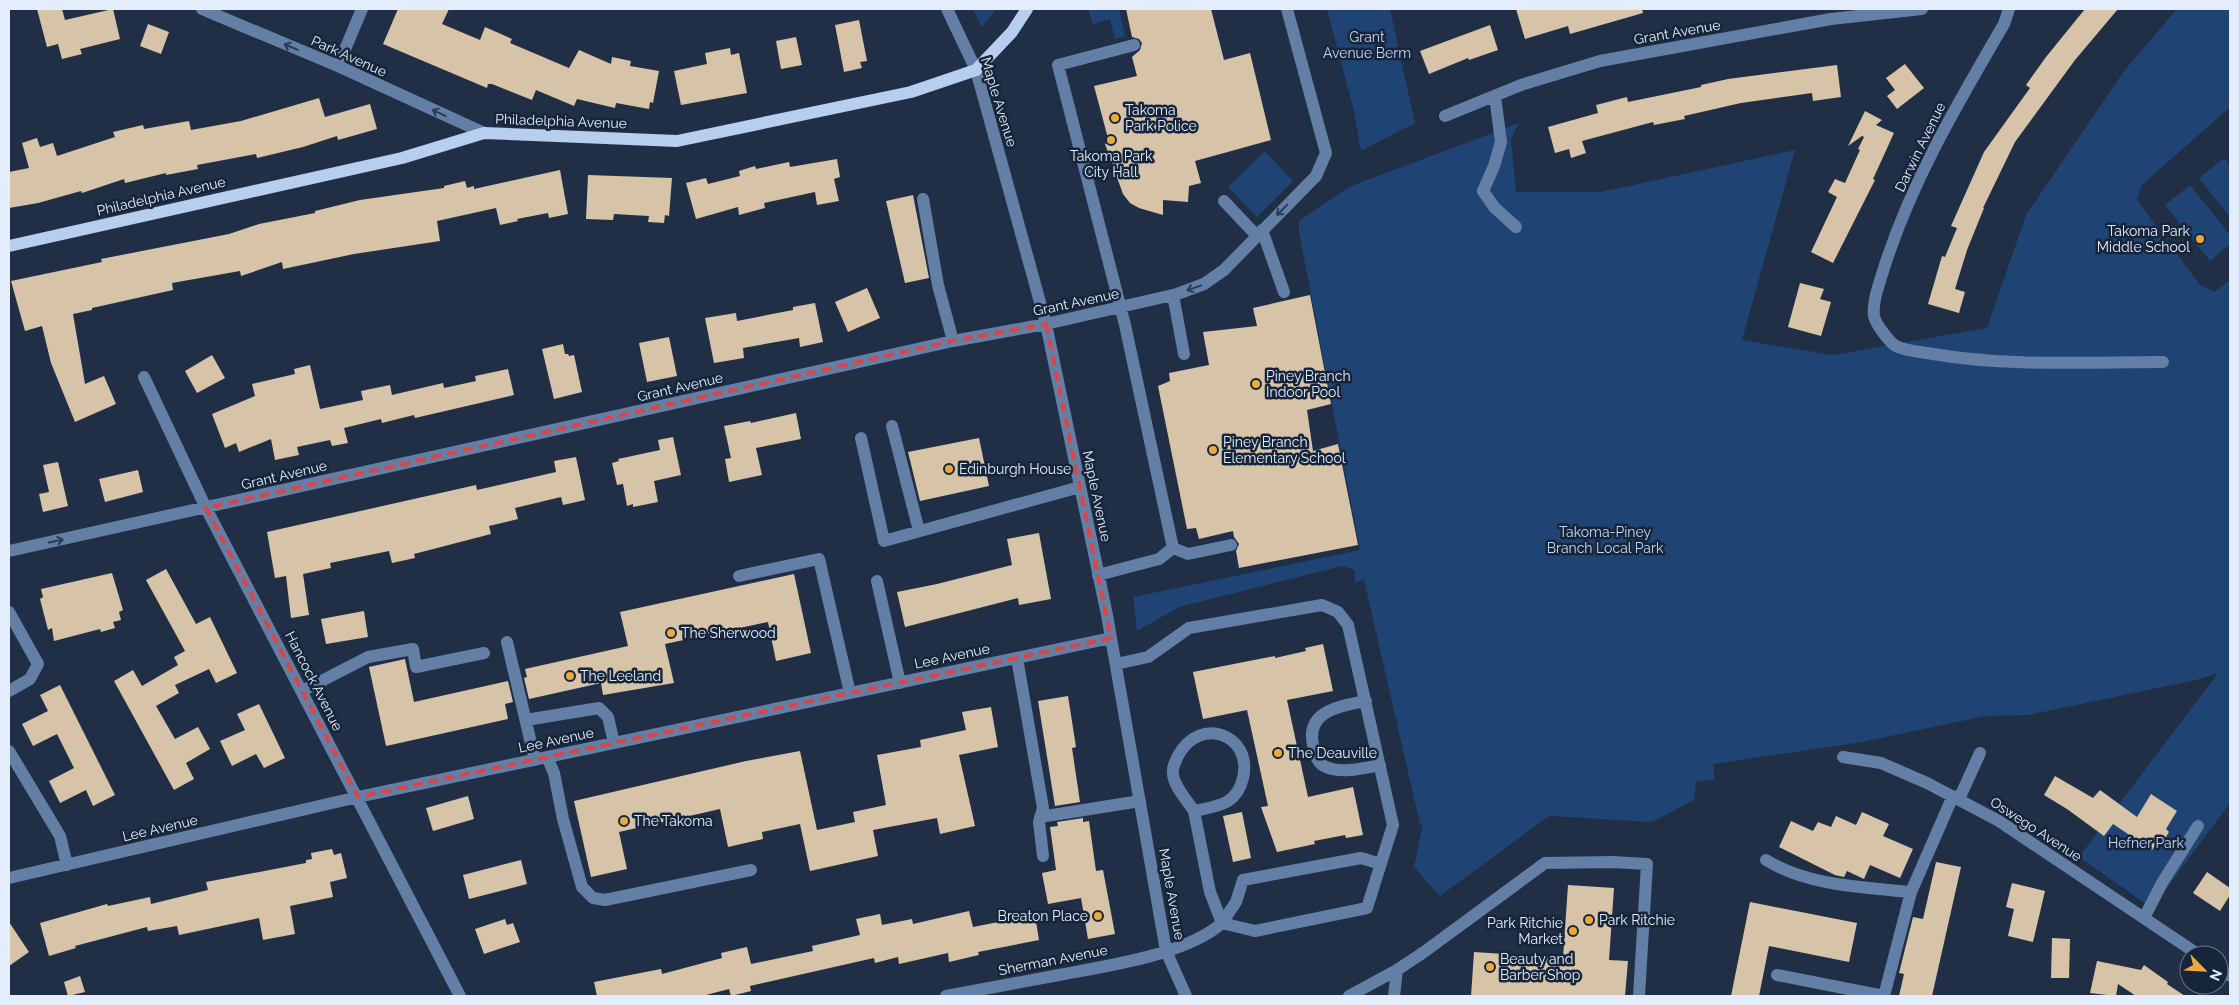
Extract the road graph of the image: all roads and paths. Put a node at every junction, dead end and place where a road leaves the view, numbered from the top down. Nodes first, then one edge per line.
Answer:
1 (202, 9) edge
2 (362, 9) edge
3 (947, 9) edge
4 (1027, 9) edge
5 (1287, 9) edge
6 (1922, 9) edge
7 (2010, 9) edge
8 (1134, 45) dead end
9 (338, 66) junction
10 (976, 70) junction
11 (1496, 96) junction
12 (1446, 116) dead end
13 (484, 133) junction
14 (924, 199) dead end
15 (1224, 201) dead end
16 (1516, 227) dead end
17 (1259, 233) junction
18 (9, 246) edge
19 (1284, 292) dead end
20 (1173, 295) junction
21 (1120, 308) junction
22 (1046, 324) junction
23 (953, 341) junction
24 (1184, 354) dead end
25 (2163, 362) dead end
26 (144, 377) dead end
27 (892, 426) dead end
28 (860, 438) dead end
29 (1080, 487) junction
30 (206, 508) junction
31 (919, 531) junction
32 (1231, 545) dead end
33 (1173, 548) junction
34 (9, 551) edge
35 (1098, 575) junction
36 (740, 576) dead end
37 (877, 581) dead end
38 (9, 612) edge
39 (1111, 638) junction
40 (507, 642) dead end
41 (484, 653) dead end
42 (1017, 658) junction
43 (1116, 664) junction
44 (900, 683) junction
45 (9, 691) edge
46 (302, 691) junction
47 (850, 693) junction
48 (1366, 701) junction
49 (526, 720) junction
50 (614, 743) junction
51 (9, 751) edge
52 (1980, 753) dead end
53 (1843, 757) dead end
54 (541, 759) junction
55 (1380, 765) junction
56 (358, 797) junction
57 (1956, 798) junction
58 (1140, 800) junction
59 (1194, 811) junction
60 (1040, 817) junction
61 (2198, 826) dead end
62 (1043, 856) dead end
63 (1766, 860) dead end
64 (1381, 864) junction
65 (66, 865) junction
66 (751, 870) dead end
67 (9, 878) edge
68 (1911, 892) junction
69 (2144, 918) junction
70 (1222, 923) junction
71 (2184, 945) edge
72 (1166, 951) junction
73 (1397, 970) junction
74 (1777, 975) dead end
75 (460, 996) edge
76 (946, 996) edge
77 (1186, 996) edge
78 (1349, 996) edge
79 (1394, 996) edge
80 (1640, 996) edge
81 (1884, 996) edge

9 -> 1 street, Park Avenue
2 - 9 street
3 - 10 street, Maple Avenue
4 - 10 main road, Philadelphia Avenue
5 -> 17 street, Grant Avenue
6 - 11 street, Grant Avenue
7 - 25 street, Darwin Avenue
8 - 21 street
13 -> 9 street, Park Avenue
10 - 13 main road, Philadelphia Avenue
10 - 22 street, Maple Avenue
11 - 12 street, Grant Avenue
11 - 16 street
13 - 18 main road, Philadelphia Avenue
14 - 23 street
15 - 17 street
17 - 19 street
17 -> 20 street, Grant Avenue
20 - 21 street, Grant Avenue
20 - 24 street
21 - 22 street, Grant Avenue
21 - 33 street
22 - 23 street, Grant Avenue
22 - 29 street, Maple Avenue
23 - 30 street, Grant Avenue
26 - 30 street, Hancock Avenue
27 - 31 street
28 - 31 street
29 - 31 street
29 - 35 street, Maple Avenue
34 -> 30 street, Grant Avenue
30 - 46 street, Hancock Avenue
32 - 33 street
33 - 35 street
35 - 39 street, Maple Avenue
36 - 47 street
37 - 44 street
38 - 45 street
39 - 42 street, Lee Avenue
39 - 43 street, Maple Avenue
40 - 49 street
41 - 46 street
42 - 44 street, Lee Avenue
42 - 60 street
43 - 48 street
43 - 58 street, Maple Avenue
44 - 47 street, Lee Avenue
46 - 56 street, Hancock Avenue
47 - 50 street, Lee Avenue
48 - 55 street
48 - 55 street
49 - 50 street
49 - 54 street
50 - 54 street, Lee Avenue
51 - 65 street
52 - 57 street
53 - 57 street, Oswego Avenue
54 - 56 street, Lee Avenue
54 - 66 street
55 - 64 street
56 - 65 street, Lee Avenue
56 - 75 street, Hancock Avenue
57 - 68 street
57 - 69 street, Oswego Avenue
58 - 60 street
58 - 72 street, Maple Avenue
59 - 59 street
59 - 70 street
60 - 62 street
61 - 69 street
63 - 68 street
64 - 70 street
64 - 70 street
65 - 67 street, Lee Avenue
68 - 81 street
69 - 71 street, Oswego Avenue
70 - 72 street, Sherman Avenue
72 - 76 street, Sherman Avenue
72 - 77 street, Maple Avenue
73 - 78 street
73 - 79 street
73 - 80 street
74 - 81 street

